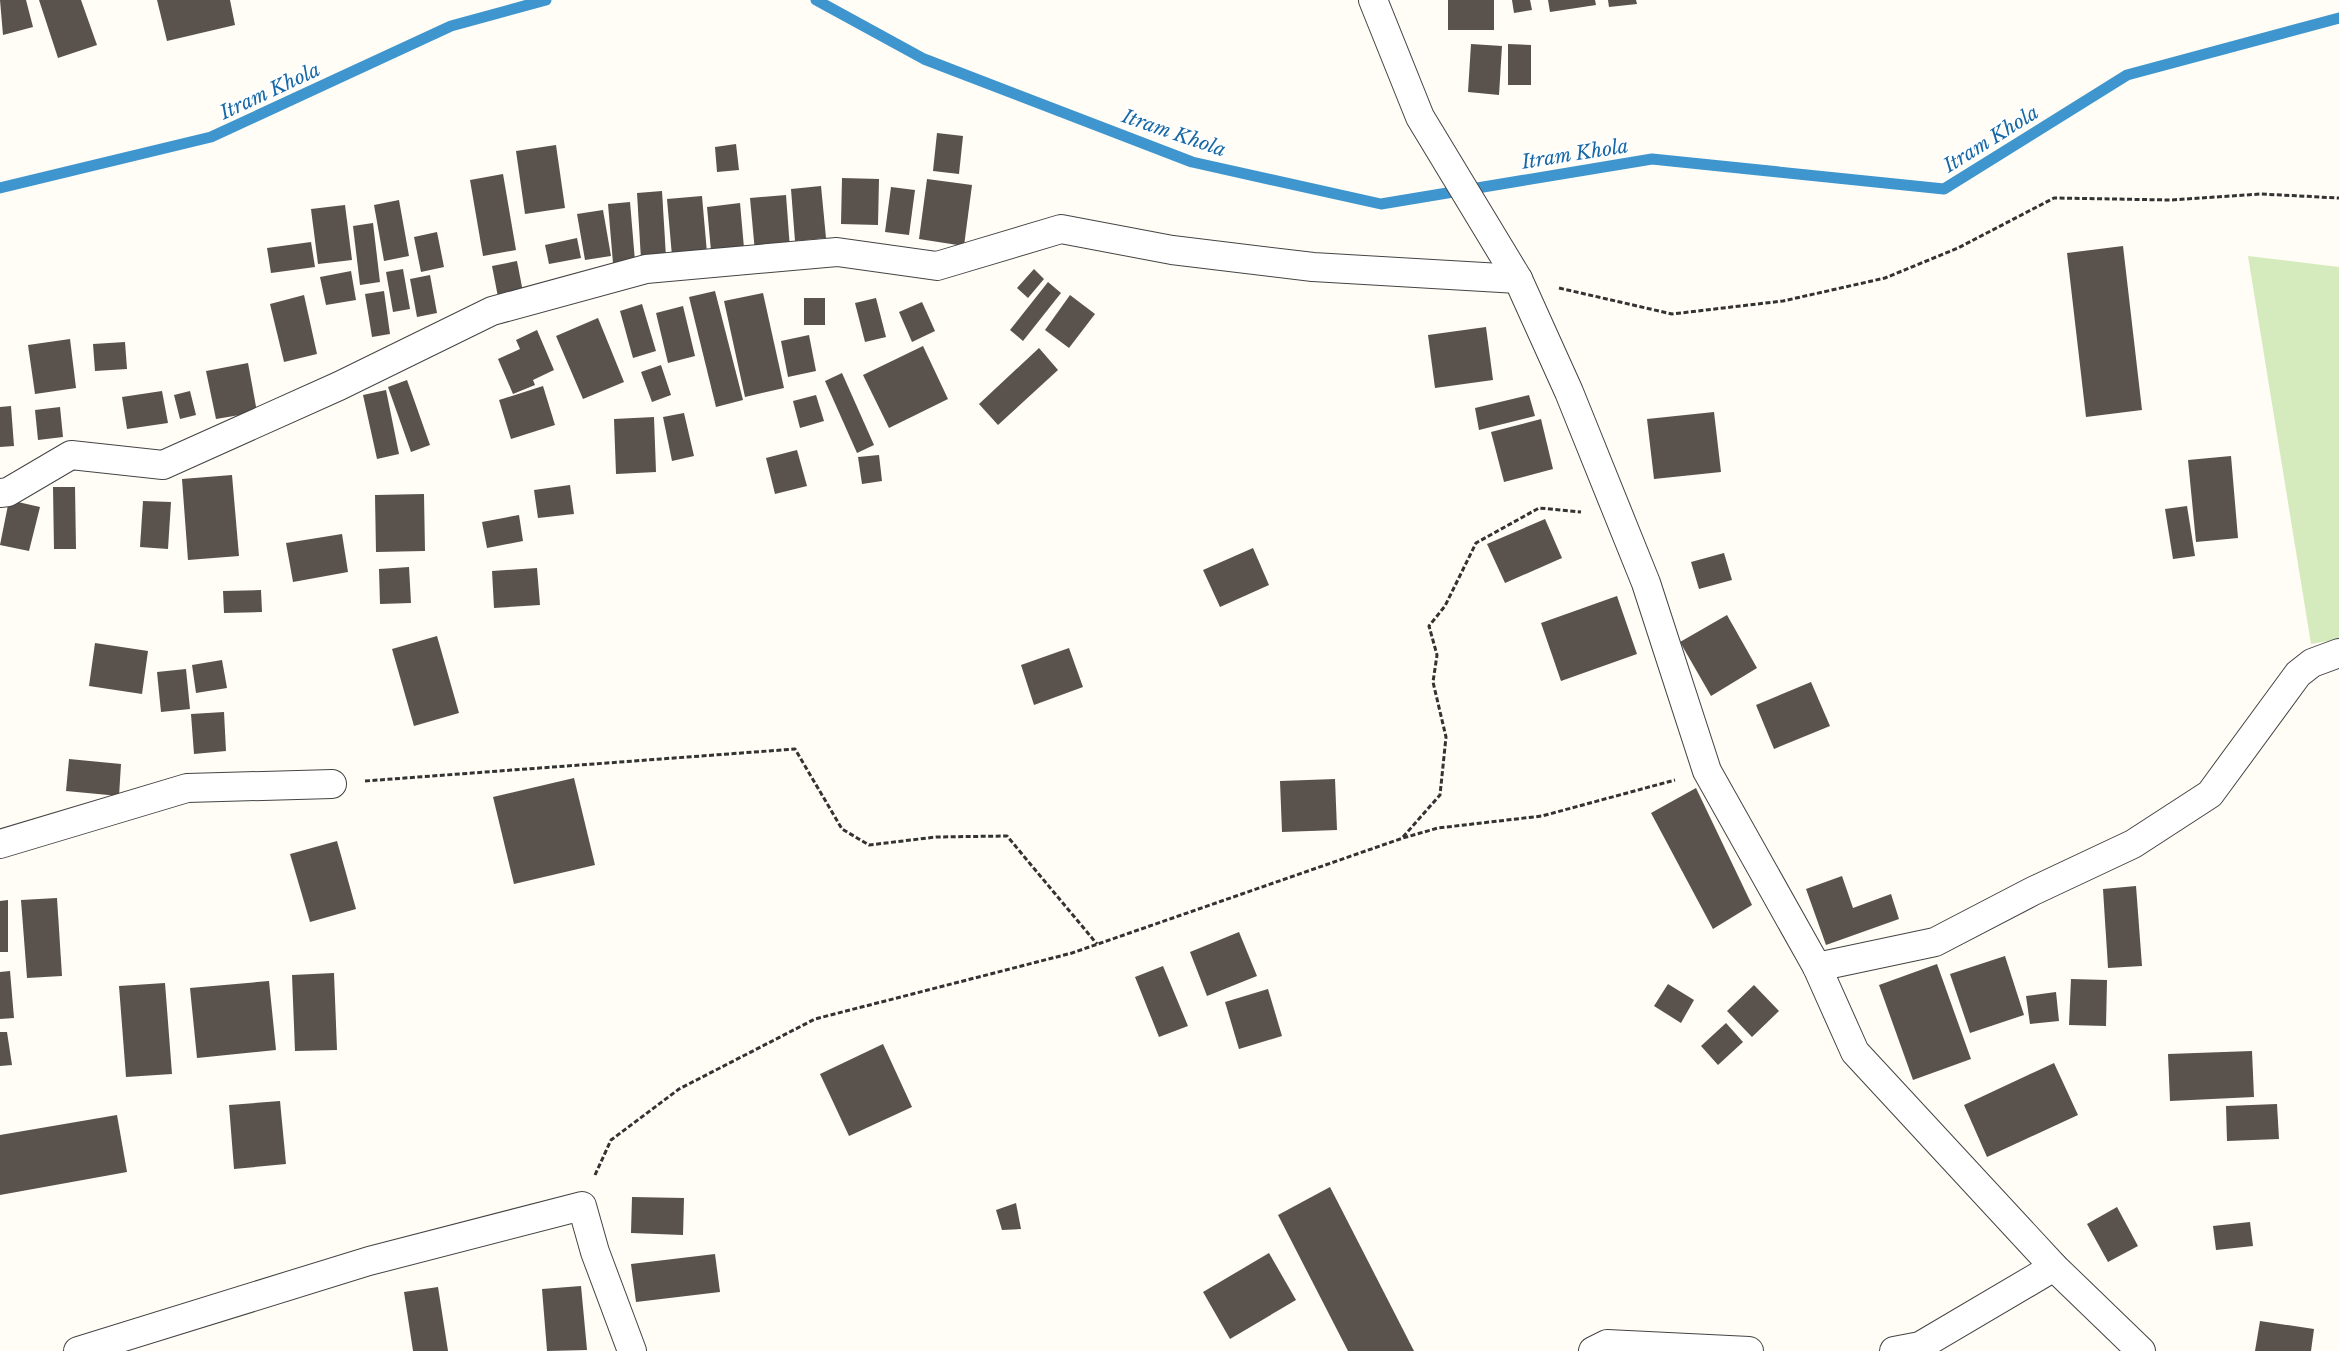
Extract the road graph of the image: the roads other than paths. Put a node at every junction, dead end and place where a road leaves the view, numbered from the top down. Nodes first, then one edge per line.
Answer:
1 (1373, 0) edge
2 (1518, 279) junction
3 (0, 493) edge
4 (2339, 654) edge
5 (332, 784) road end
6 (0, 844) edge
7 (1817, 967) junction
8 (2054, 1267) junction
9 (78, 1351) edge
10 (632, 1351) edge
11 (1593, 1351) edge
12 (1749, 1351) edge
13 (1894, 1351) edge
14 (2141, 1351) edge

1 - 2 street
2 - 3 street
2 - 7 street
4 - 7 street
5 - 6 street
7 - 8 street
8 - 13 street
8 - 14 street
9 - 10 street
11 - 12 street

